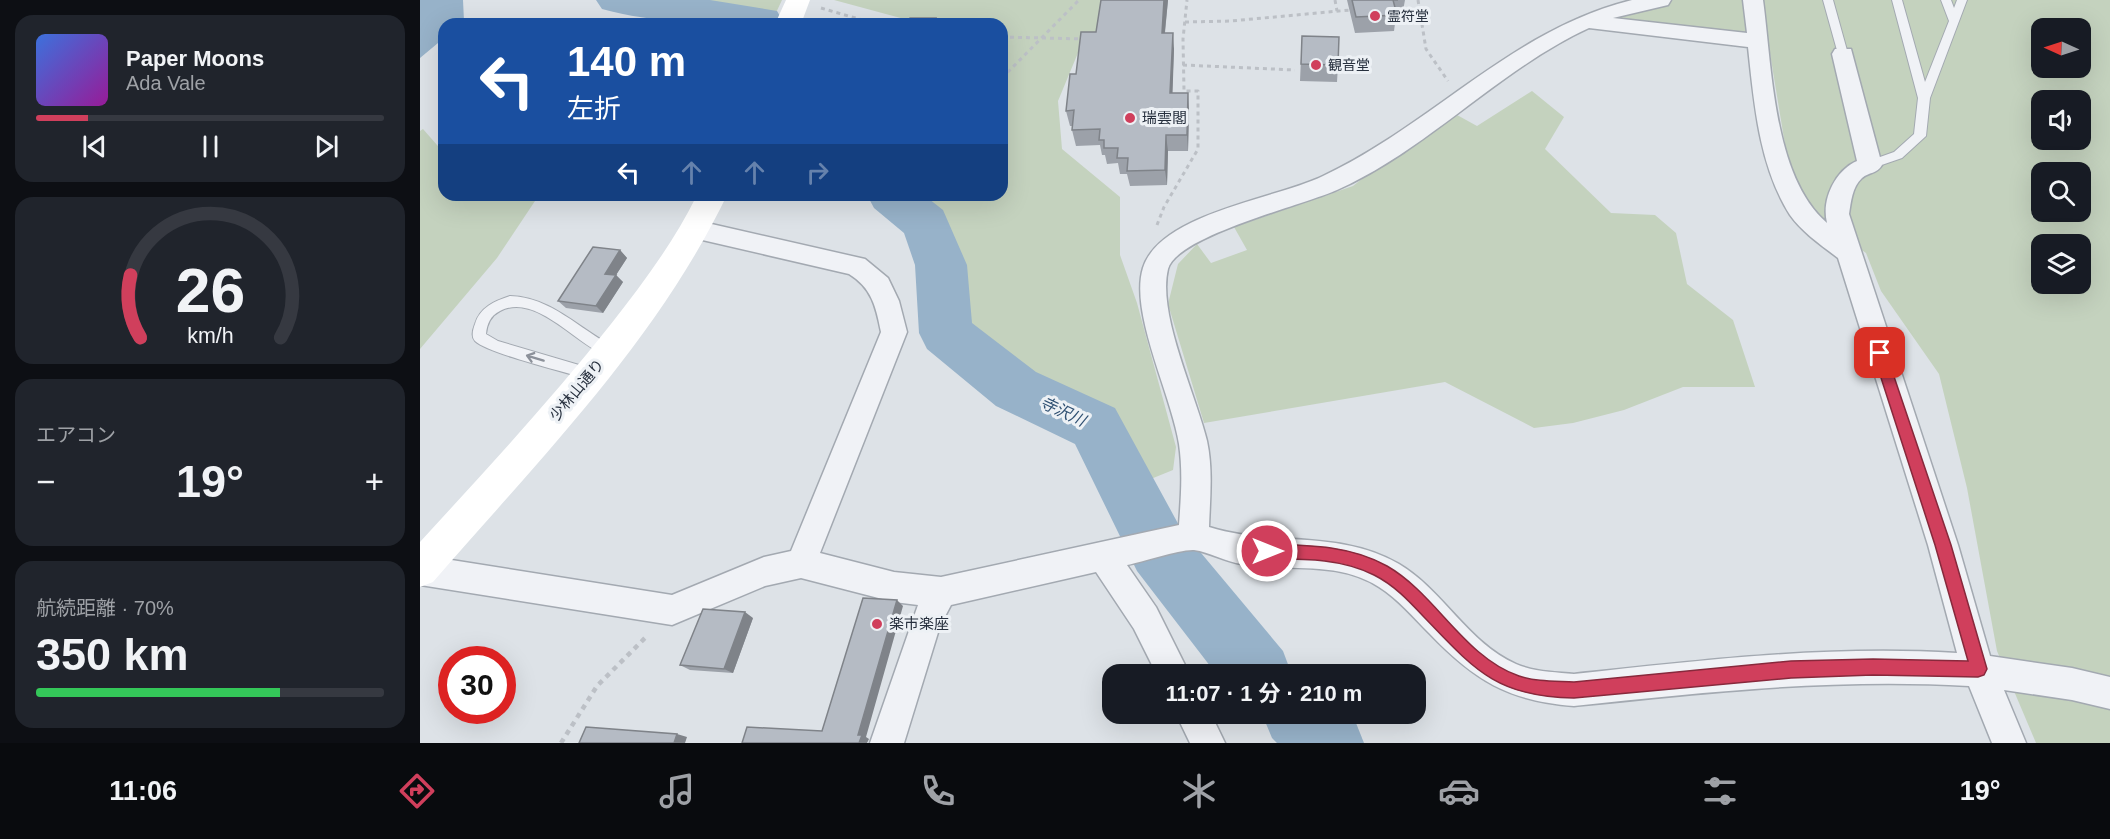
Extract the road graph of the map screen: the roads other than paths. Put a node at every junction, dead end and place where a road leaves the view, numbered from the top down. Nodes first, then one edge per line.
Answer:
1 (1661, 0) edge
2 (1753, 0) edge
3 (1828, 0) edge
4 (1897, 0) edge
5 (1946, 0) edge
6 (1962, 0) edge
7 (805, 3) edge
8 (793, 18) edge
9 (1953, 20) junction
10 (1566, 31) junction
11 (1759, 41) junction
12 (1843, 54) joint
13 (1924, 98) junction
14 (1870, 165) junction
15 (709, 201) edge
16 (694, 229) junction
17 (1847, 251) junction
18 (600, 362) junction
19 (1186, 537) junction
20 (1114, 553) junction
21 (801, 563) junction
22 (420, 570) edge
23 (941, 592) junction
24 (1168, 664) edge
25 (1978, 669) junction
26 (2110, 693) edge
27 (1199, 724) edge
28 (887, 743) edge
29 (1208, 743) edge
30 (2009, 743) edge

1 - 10 street
2 - 11 street
3 - 12 lane
4 - 13 lane
5 - 9 lane
6 - 9 lane
7 - 8 street
9 - 13 lane
10 - 11 street
10 - 19 street
11 - 17 street
12 - 14 street
13 - 14 lane
14 - 17 street
15 - 16 street, 少林山通り
16 - 18 street, 少林山通り
16 - 21 street
17 - 25 street
18 -> 18 lane
18 - 22 street, 少林山通り
19 - 20 street
19 - 25 street
20 - 23 street
20 - 24 street
21 - 22 street
21 - 23 street
23 - 28 street
25 - 26 street
25 - 30 street
27 - 29 street

